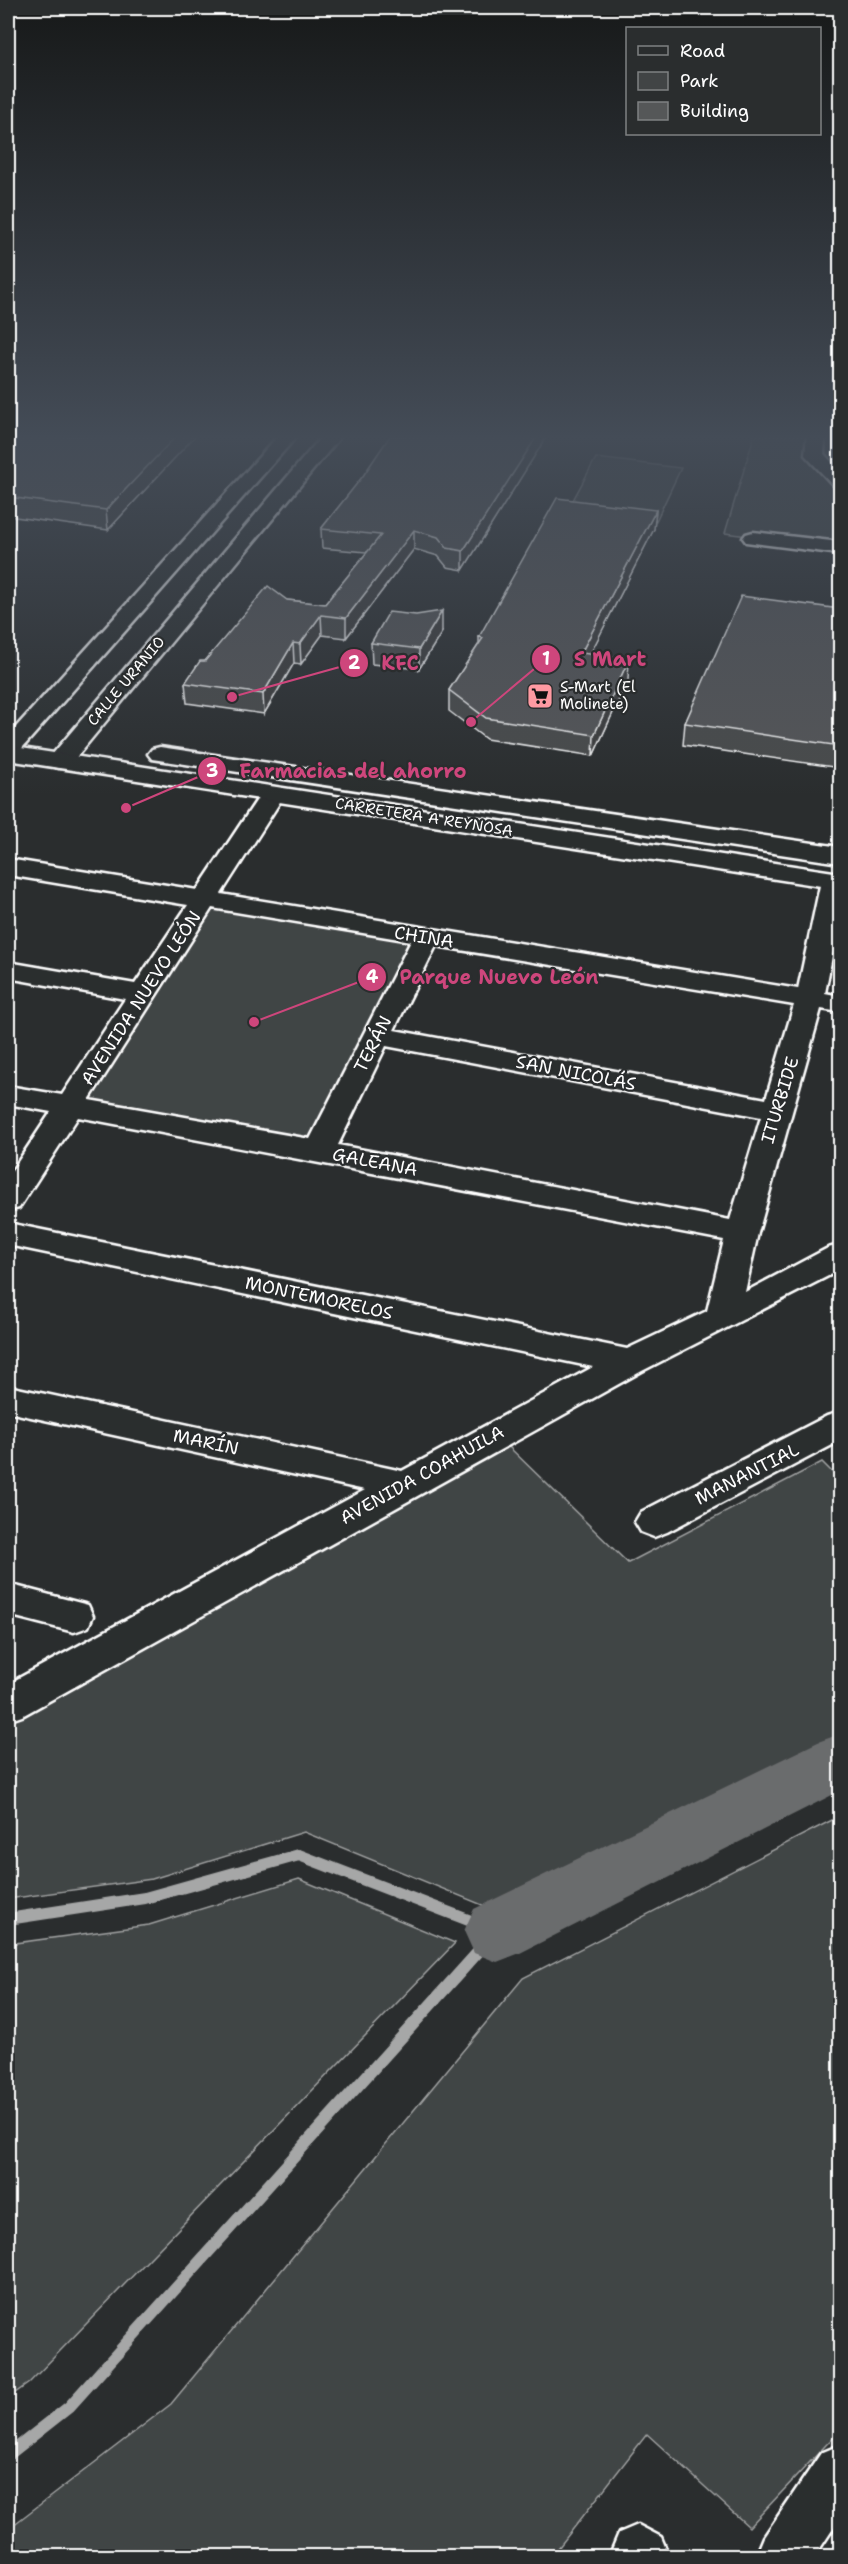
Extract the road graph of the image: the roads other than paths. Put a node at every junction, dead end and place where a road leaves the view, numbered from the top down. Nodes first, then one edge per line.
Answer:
1 (180, 556) edge
2 (232, 556) edge
3 (11, 743) edge
4 (67, 752) junction
5 (170, 756) junction
6 (273, 794) junction
7 (456, 796) junction
8 (8, 867) edge
9 (838, 872) edge
10 (204, 900) junction
11 (426, 937) junction
12 (8, 970) edge
13 (144, 994) junction
14 (810, 999) junction
15 (840, 1004) edge
16 (377, 1036) junction
17 (8, 1095) edge
18 (70, 1108) junction
19 (776, 1110) junction
20 (320, 1151) junction
21 (8, 1201) edge
22 (742, 1233) junction
23 (8, 1234) edge
24 (840, 1256) edge
25 (722, 1318) junction
26 (630, 1362) junction
27 (8, 1399) edge
28 (840, 1425) edge
29 (404, 1485) junction
30 (654, 1522) dead end
31 (8, 1600) edge
32 (74, 1616) dead end
33 (8, 1704) edge
34 (840, 2472) edge
35 (783, 2556) edge

1 - 3 street
2 - 4 street, CALLE URANIO
3 - 4 street, CARRETERA A REYNOSA
4 - 5 street, CARRETERA A REYNOSA
4 - 6 street, CARRETERA A REYNOSA
5 - 6 street
5 - 7 street, CARRETERA A REYNOSA
6 - 7 street
6 - 9 street, CARRETERA A REYNOSA
6 - 10 street, AVENIDA NUEVO LEÓN
7 - 9 street, CARRETERA A REYNOSA
8 - 10 street, CHINA
9 - 14 street, ITURBIDE
10 - 11 street, CHINA
10 - 13 street, AVENIDA NUEVO LEÓN
11 - 14 street, CHINA
11 - 16 street, TERÁN
12 - 13 street
13 - 18 street, AVENIDA NUEVO LEÓN
14 - 15 street, CHINA
14 - 19 street, ITURBIDE
16 - 19 street, SAN NICOLÁS
16 - 20 street, TERÁN
17 - 18 street, GALEANA
18 - 20 street, GALEANA
18 - 21 street, AVENIDA NUEVO LEÓN
19 - 22 street, ITURBIDE
20 - 22 street, GALEANA
22 - 25 street, ITURBIDE
23 - 26 street, MONTEMORELOS
24 - 25 street, AVENIDA COAHUILA
25 - 26 street, AVENIDA COAHUILA
26 - 29 street, AVENIDA COAHUILA
27 - 29 street, MARÍN
28 - 30 street, MANANTIAL
29 - 33 street, AVENIDA COAHUILA
31 - 32 street
34 - 35 street

